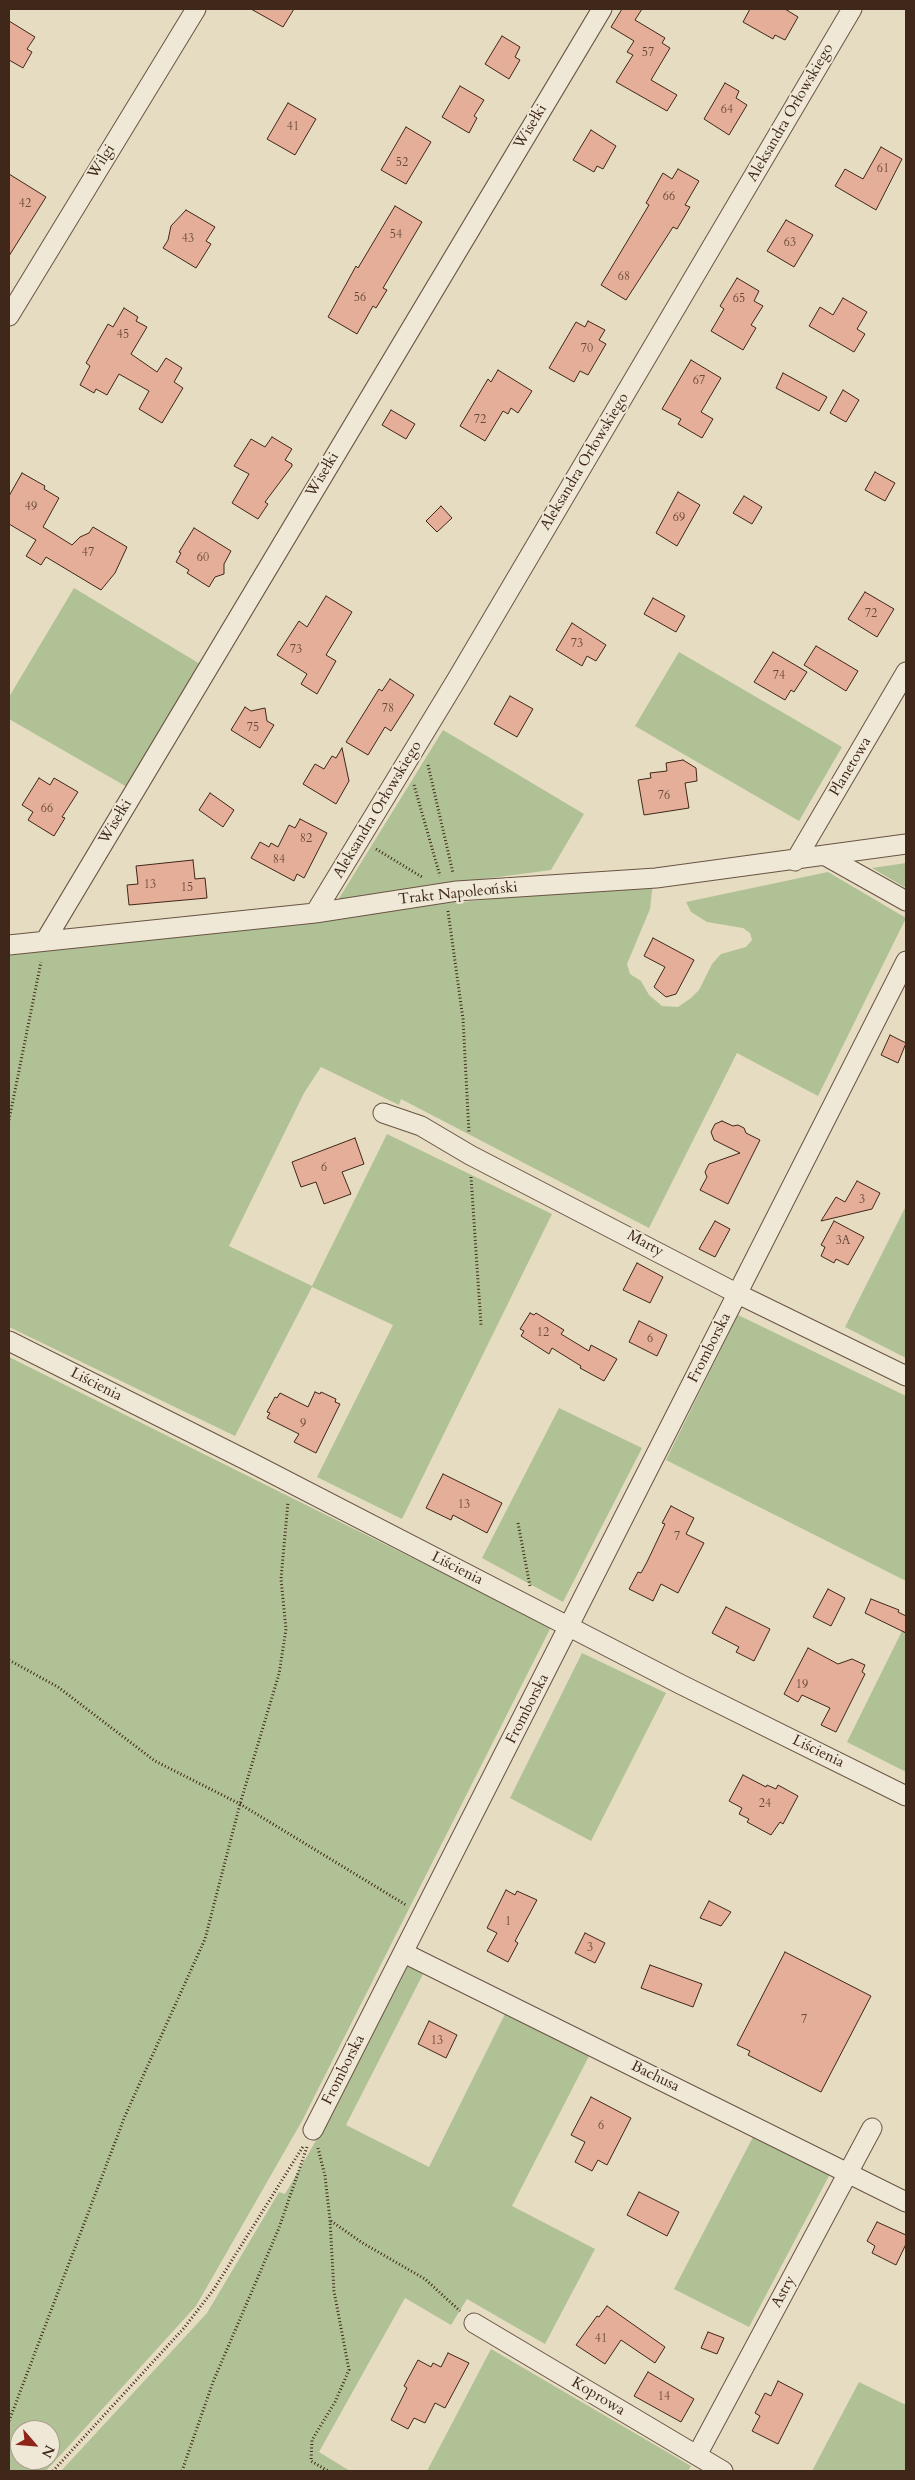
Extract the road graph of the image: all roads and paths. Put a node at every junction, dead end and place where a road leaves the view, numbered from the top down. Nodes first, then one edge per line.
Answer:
1 (196, 9) edge
2 (602, 9) edge
3 (852, 9) edge
4 (16, 287) edge
5 (9, 316) edge
6 (906, 672) edge
7 (422, 737) junction
8 (408, 760) junction
9 (361, 838) junction
10 (906, 844) edge
11 (824, 855) junction
12 (795, 861) junction
13 (451, 892) junction
14 (906, 901) edge
15 (315, 913) junction
16 (45, 941) junction
17 (9, 945) edge
18 (906, 961) edge
19 (383, 1113) dead end
20 (9, 1120) edge
21 (470, 1155) junction
22 (738, 1294) junction
23 (481, 1325) dead end
24 (9, 1341) edge
25 (906, 1376) edge
26 (290, 1482) junction
27 (518, 1523) dead end
28 (534, 1608) junction
29 (569, 1627) junction
30 (9, 1660) edge
31 (906, 1796) edge
32 (240, 1804) junction
33 (423, 1915) junction
34 (404, 1953) junction
35 (872, 2128) dead end
36 (313, 2130) junction
37 (848, 2173) junction
38 (906, 2202) edge
39 (330, 2220) junction
40 (474, 2323) joint
41 (9, 2421) edge
42 (697, 2455) junction
43 (53, 2471) edge
44 (182, 2471) edge
45 (328, 2471) edge
46 (723, 2471) edge

1 - 4 street, Wilgi
2 - 16 street, Wisełki
3 - 7 street, Aleksandra Orłowskiego
4 - 5 street, Wilgi
6 - 12 street, Planetowa
7 - 8 street, Aleksandra Orłowskiego
7 - 13 path
8 - 9 street, Aleksandra Orłowskiego
8 - 13 path
9 - 13 path
9 - 15 street, Aleksandra Orłowskiego
10 - 11 street, Trakt Napoleoński
11 - 12 street, Trakt Napoleoński
11 - 14 street
12 - 13 street, Trakt Napoleoński
13 - 15 street, Trakt Napoleoński
13 - 21 path
15 - 16 street, Trakt Napoleoński
16 - 17 street, Trakt Napoleoński
16 - 20 path
18 - 22 street, Fromborska
19 - 21 street, Marty
21 - 22 street, Marty
21 - 23 path
22 - 25 street, Marty
22 - 29 street, Fromborska
24 - 26 street, Liścienia
26 - 28 street, Liścienia
26 - 32 path
27 - 28 path
28 - 29 street, Liścienia
29 - 31 street, Liścienia
29 - 33 street, Fromborska
30 - 32 path
32 - 33 path
32 - 41 path
33 - 34 street, Fromborska
34 - 36 street, Fromborska
34 - 37 street, Bachusa
35 - 37 street, Astry
36 - 39 path
36 - 43 path
36 - 44 path
37 - 38 street, Bachusa
37 - 42 street, Astry
39 - 40 path
39 - 45 path
40 - 42 street, Koprowa
42 - 46 street, Koprowa

